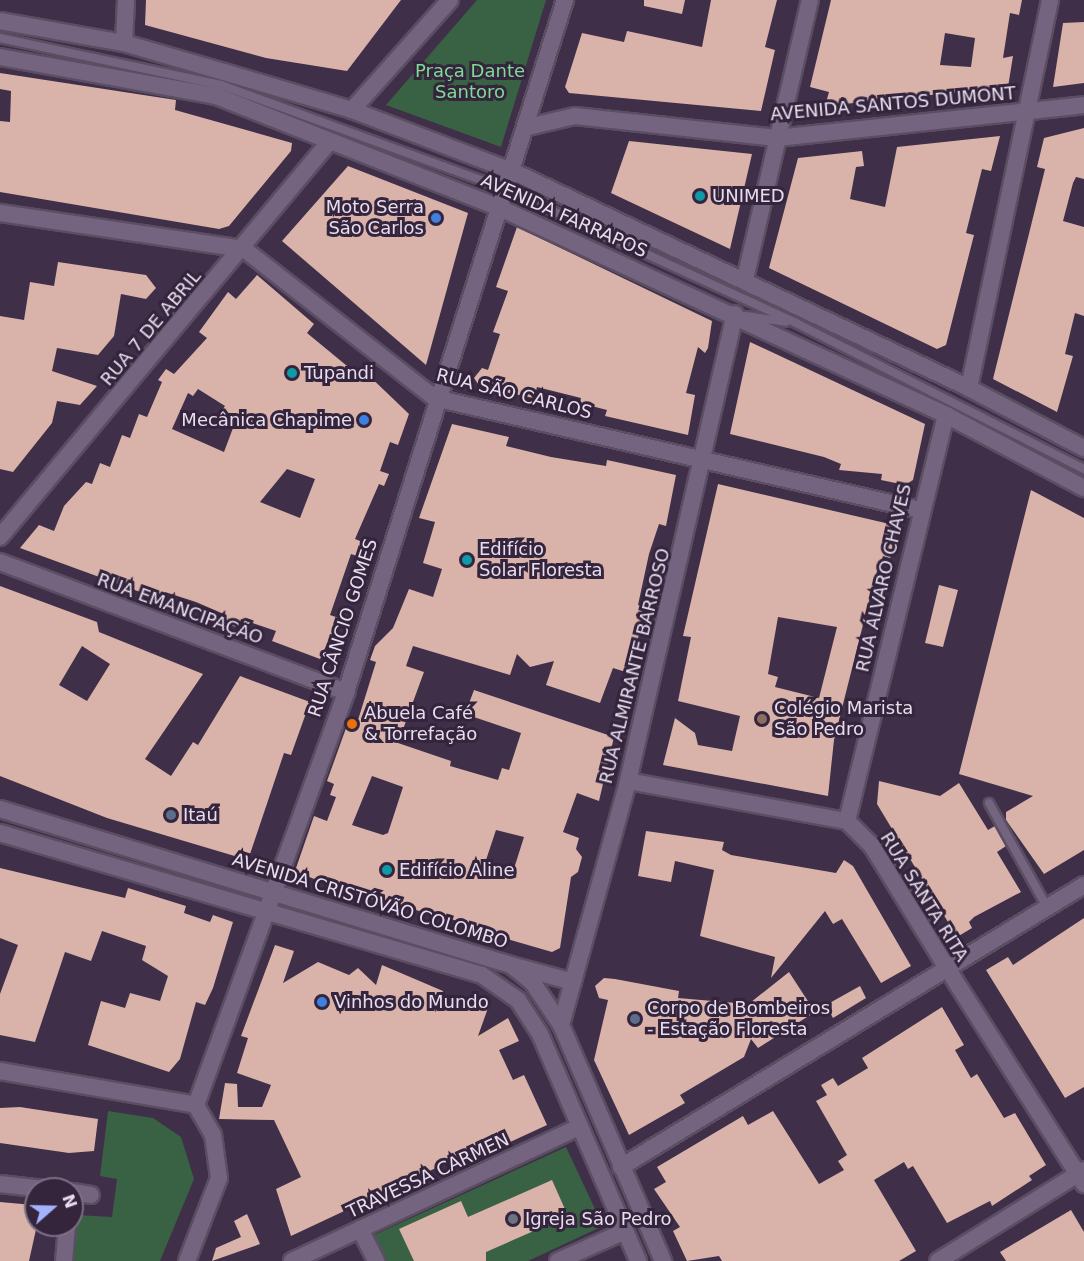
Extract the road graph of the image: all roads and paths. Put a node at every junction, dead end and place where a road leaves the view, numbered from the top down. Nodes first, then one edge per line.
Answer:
1 (126, 0) edge
2 (450, 0) edge
3 (565, 0) edge
4 (810, 0) edge
5 (1050, 0) edge
6 (0, 21) edge
7 (0, 38) edge
8 (124, 43) junction
9 (0, 57) edge
10 (1084, 105) edge
11 (352, 110) junction
12 (1032, 111) junction
13 (528, 127) junction
14 (777, 138) junction
15 (329, 142) junction
16 (512, 171) junction
17 (505, 189) junction
18 (498, 207) junction
19 (0, 213) edge
20 (244, 249) junction
21 (745, 279) junction
22 (735, 314) junction
23 (796, 323) junction
24 (969, 388) junction
25 (435, 398) junction
26 (946, 415) junction
27 (1084, 448) edge
28 (705, 458) junction
29 (1084, 469) edge
30 (1084, 488) edge
31 (920, 510) junction
32 (0, 537) edge
33 (0, 562) edge
34 (346, 692) junction
35 (628, 781) junction
36 (989, 803) dead end
37 (0, 808) edge
38 (847, 821) junction
39 (0, 833) edge
40 (1084, 885) edge
41 (270, 890) junction
42 (1047, 907) junction
43 (262, 911) junction
44 (511, 965) junction
45 (946, 968) junction
46 (573, 982) junction
47 (561, 1025) junction
48 (0, 1071) edge
49 (196, 1105) junction
50 (580, 1127) junction
51 (621, 1167) junction
52 (1082, 1176) edge
53 (0, 1184) edge
54 (24, 1187) edge
55 (84, 1194) edge
56 (91, 1195) dead end
57 (360, 1229) junction
58 (625, 1231) junction
59 (66, 1237) edge
60 (64, 1261) edge
61 (187, 1261) edge
62 (292, 1261) edge
63 (376, 1261) edge
64 (558, 1261) edge
65 (638, 1261) edge
66 (663, 1261) edge
67 (938, 1261) edge

1 - 8 street
2 - 11 street
3 - 13 street, RUA CÂNCIO GOMES
4 - 14 street
5 - 12 street
6 - 8 street, AVENIDA FARRAPOS
7 - 17 lane
8 - 11 street, AVENIDA FARRAPOS
9 - 15 street, AVENIDA FARRAPOS
10 - 12 street, AVENIDA SANTOS DUMONT
11 - 16 street, AVENIDA FARRAPOS
12 - 14 street, AVENIDA SANTOS DUMONT
12 - 24 street
13 - 14 street, AVENIDA SANTOS DUMONT
13 - 16 street, RUA CÂNCIO GOMES
14 - 21 street
15 - 18 street, AVENIDA FARRAPOS
15 - 20 street, RUA 7 DE ABRIL
16 - 17 street, RUA CÂNCIO GOMES
16 - 21 street, AVENIDA FARRAPOS
17 - 18 street, RUA CÂNCIO GOMES
17 - 23 lane
18 - 22 street, AVENIDA FARRAPOS
18 - 25 street, RUA CÂNCIO GOMES
19 - 20 street, RUA SÃO CARLOS
20 - 25 street, RUA SÃO CARLOS
20 - 32 street, RUA 7 DE ABRIL
21 - 23 lane
21 - 24 street, AVENIDA FARRAPOS
22 - 23 lane
22 - 26 street, AVENIDA FARRAPOS
22 - 28 street, RUA ALMIRANTE BARROSO
23 - 29 lane
24 - 27 street, AVENIDA FARRAPOS
25 - 28 street, RUA SÃO CARLOS
25 - 34 street, RUA CÂNCIO GOMES
26 - 30 street, AVENIDA FARRAPOS
26 - 31 street, RUA ÁLVARO CHAVES
28 - 31 street, RUA SÃO CARLOS
28 - 35 street, RUA ALMIRANTE BARROSO
31 - 38 street, RUA ÁLVARO CHAVES
33 - 34 street, RUA EMANCIPAÇÃO
34 - 41 street, RUA CÂNCIO GOMES
35 - 38 street
35 - 46 street, RUA ALMIRANTE BARROSO
36 - 42 lane
37 - 41 street, AVENIDA CRISTÓVÃO COLOMBO
38 - 45 street, RUA SANTA RITA
39 - 43 street, AVENIDA CRISTÓVÃO COLOMBO
40 - 42 street
41 - 43 street, RUA CÂNCIO GOMES
41 - 44 street, AVENIDA CRISTÓVÃO COLOMBO
42 - 45 street
43 - 49 street, RUA CÂNCIO GOMES
43 - 50 street, AVENIDA CRISTÓVÃO COLOMBO
44 - 46 street
44 - 47 street, AVENIDA CRISTÓVÃO COLOMBO
45 - 51 street
45 - 52 street, RUA SANTA RITA
46 - 47 street, RUA ALMIRANTE BARROSO
47 - 51 street, AVENIDA CRISTÓVÃO COLOMBO
48 - 49 street
49 - 61 street
50 - 57 street, TRAVESSA CARMEN
50 - 58 street, AVENIDA CRISTÓVÃO COLOMBO
51 - 66 street, AVENIDA CRISTÓVÃO COLOMBO
52 - 67 street
53 - 54 street
55 - 56 street
57 - 62 street, TRAVESSA CARMEN
57 - 63 street
58 - 64 street
58 - 65 street, AVENIDA CRISTÓVÃO COLOMBO
59 - 60 street

